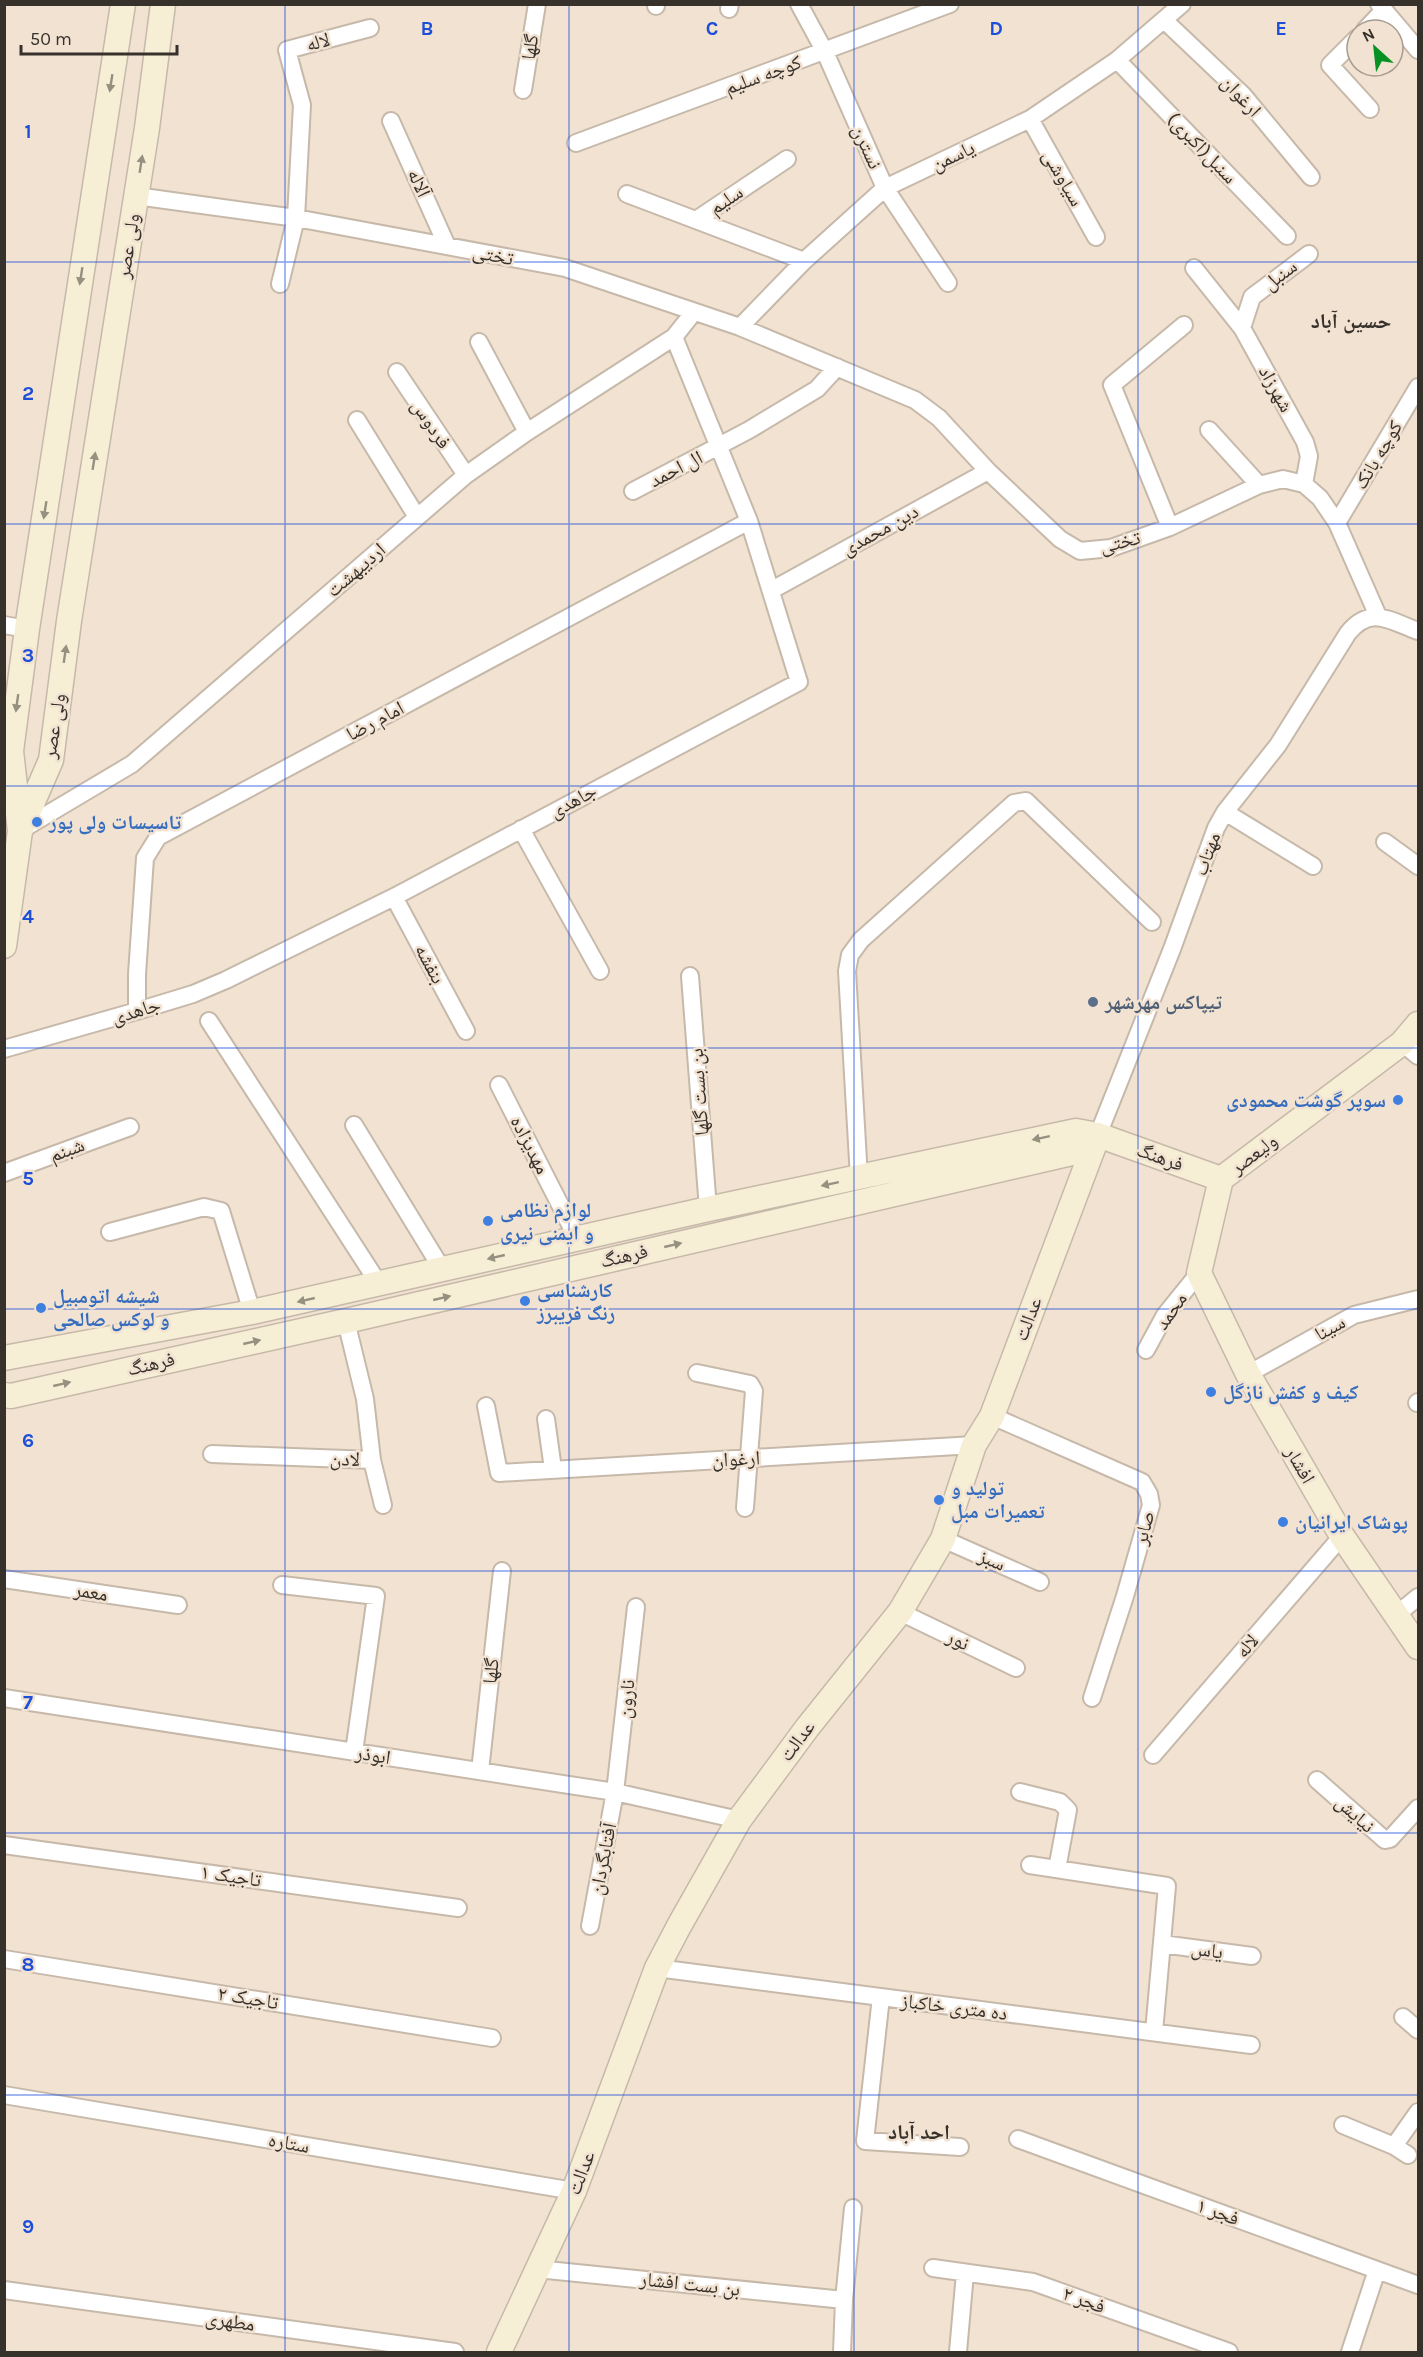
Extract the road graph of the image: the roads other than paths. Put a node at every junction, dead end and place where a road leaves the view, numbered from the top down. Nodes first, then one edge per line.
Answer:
1 (123, 4) edge
2 (163, 4) edge
3 (537, 4) edge
4 (799, 4) edge
5 (950, 4) edge
6 (1182, 4) edge
7 (1382, 7) edge
8 (1164, 20) junction
9 (370, 28) dead end
10 (1345, 50) edge
11 (1419, 50) edge
12 (825, 52) junction
13 (1117, 60) junction
14 (523, 90) dead end
15 (1370, 110) dead end
16 (1030, 119) junction
17 (391, 121) dead end
18 (576, 143) dead end
19 (787, 159) dead end
20 (1311, 177) dead end
21 (885, 188) junction
22 (627, 194) dead end
23 (136, 196) junction
24 (296, 218) junction
25 (696, 220) junction
26 (1287, 236) dead end
27 (1096, 237) dead end
28 (447, 246) junction
29 (1309, 254) dead end
30 (804, 261) junction
31 (1194, 268) dead end
32 (948, 283) dead end
33 (280, 284) dead end
34 (693, 313) junction
35 (1184, 325) dead end
36 (740, 327) junction
37 (1242, 328) junction
38 (674, 337) junction
39 (479, 342) dead end
40 (837, 367) junction
41 (397, 372) dead end
42 (1419, 387) edge
43 (357, 420) dead end
44 (1209, 430) dead end
45 (527, 432) junction
46 (718, 447) junction
47 (987, 471) junction
48 (466, 475) junction
49 (1304, 484) junction
50 (1259, 485) junction
51 (633, 490) dead end
52 (417, 517) junction
53 (749, 521) junction
54 (1337, 523) junction
55 (1170, 527) junction
56 (772, 590) junction
57 (1378, 616) junction
58 (16, 627) edge
59 (1419, 631) edge
60 (1225, 812) junction
61 (521, 829) junction
62 (12, 830) edge
63 (1385, 842) dead end
64 (1313, 866) dead end
65 (1419, 866) edge
66 (394, 897) junction
67 (1152, 922) dead end
68 (4, 946) edge
69 (600, 971) dead end
70 (690, 976) dead end
71 (137, 1011) junction
72 (209, 1021) dead end
73 (1419, 1023) edge
74 (466, 1031) dead end
75 (4, 1049) edge
76 (1410, 1049) edge
77 (499, 1085) dead end
78 (354, 1125) dead end
79 (130, 1127) dead end
80 (1098, 1134) junction
81 (4, 1173) edge
82 (859, 1178) junction
83 (1221, 1179) junction
84 (708, 1209) junction
85 (110, 1232) dead end
86 (577, 1238) junction
87 (442, 1269) junction
88 (1199, 1273) junction
89 (379, 1284) junction
90 (1419, 1299) edge
91 (252, 1312) junction
92 (346, 1321) junction
93 (1146, 1350) dead end
94 (4, 1358) edge
95 (697, 1373) dead end
96 (1248, 1374) junction
97 (4, 1395) edge
98 (486, 1406) dead end
99 (992, 1416) junction
100 (546, 1419) dead end
101 (974, 1445) junction
102 (212, 1454) dead end
103 (748, 1458) junction
104 (372, 1460) junction
105 (553, 1469) junction
106 (383, 1505) dead end
107 (745, 1508) dead end
108 (1342, 1536) junction
109 (944, 1539) junction
110 (502, 1571) dead end
111 (4, 1579) edge
112 (1040, 1582) dead end
113 (282, 1585) dead end
114 (1419, 1597) edge
115 (178, 1605) dead end
116 (636, 1607) dead end
117 (900, 1612) junction
118 (1395, 1616) junction
119 (1419, 1647) edge
120 (1016, 1668) dead end
121 (4, 1698) edge
122 (1092, 1698) dead end
123 (354, 1752) junction
124 (1153, 1755) dead end
125 (480, 1771) junction
126 (1317, 1780) dead end
127 (615, 1792) junction
128 (1020, 1792) dead end
129 (1419, 1808) edge
130 (739, 1820) junction
131 (4, 1845) edge
132 (1030, 1865) dead end
133 (1057, 1869) junction
134 (458, 1908) dead end
135 (590, 1926) dead end
136 (1162, 1944) junction
137 (1252, 1956) dead end
138 (4, 1959) edge
139 (657, 1968) junction
140 (880, 1997) junction
141 (1402, 2017) dead end
142 (1419, 2030) edge
143 (1154, 2032) junction
144 (492, 2038) dead end
145 (1251, 2045) dead end
146 (4, 2095) edge
147 (1419, 2112) edge
148 (1343, 2125) dead end
149 (1018, 2139) dead end
150 (1394, 2146) junction
151 (960, 2147) dead end
152 (1408, 2155) dead end
153 (574, 2191) junction
154 (853, 2208) dead end
155 (537, 2268) junction
156 (933, 2268) dead end
157 (1377, 2270) junction
158 (965, 2273) junction
159 (1419, 2285) edge
160 (4, 2290) edge
161 (844, 2300) junction
162 (455, 2352) edge
163 (499, 2352) edge
164 (842, 2352) edge
165 (958, 2352) edge
166 (1229, 2352) edge
167 (1350, 2352) edge

1 -> 58 street, ولی عصر
23 -> 2 street, ولی عصر
3 - 14 street, گلها
4 - 12 street, نسترن
5 - 12 street, کوچه سلیم
6 - 8 street, یاسمن
7 - 11 street
8 - 13 street, یاسمن
8 - 20 street, ارغوان
9 - 24 street, لاله
10 - 15 street
12 - 18 street, کوچه سلیم
12 - 21 street, نسترن
13 - 16 street, یاسمن
13 - 26 street, سنبل(اکبری)
16 - 21 street, یاسمن
16 - 27 street, سیاوشی
17 - 28 street, آلاله
19 - 25 street, سلیم
21 - 30 street, یاسمن
21 - 32 street, نسترن
22 - 25 street, سلیم
23 - 24 street, تختی
62 -> 23 street, ولی عصر
24 - 28 street, تختی
24 - 33 street
25 - 30 street
28 - 34 street, تختی
29 - 37 street, سنبل
30 - 36 street, یاسمن
31 - 37 street, شهرزاد
34 - 36 street, تختی
34 - 38 street, اردیبهشت
35 - 55 street
36 - 40 street, تختی
37 - 49 street, شهرزاد
38 - 45 street, اردیبهشت
38 - 46 street, جاهدی
39 - 45 street
40 - 46 street
40 - 47 street, تختی
41 - 48 street, فردوس
42 - 54 street, کوچه بانک
43 - 52 street
44 - 50 street
45 - 48 street, اردیبهشت
46 - 51 street, ال احمد
46 - 53 street, جاهدی
47 - 55 street, تختی
47 - 56 street, دین محمدی
48 - 52 street, اردیبهشت
49 - 50 street, تختی
49 - 54 street
50 - 55 street, تختی
52 - 62 street, اردیبهشت
53 - 56 street, جاهدی
53 - 71 street, امام رضا
54 - 57 street
56 - 61 street, جاهدی
57 - 59 street
57 - 60 street, مهتاب
58 -> 62 street, ولی عصر
60 - 64 street
60 - 80 street, مهتاب
61 - 66 street, جاهدی
61 - 69 street
62 - 68 street
63 - 65 street
66 - 71 street, جاهدی
66 - 74 street, بنفشه
67 - 82 street
70 - 84 street, بن بست گلها
71 - 75 street, جاهدی
72 - 89 street
73 - 76 street, ولیعصر
76 - 83 street, ولیعصر
77 - 86 street, مهدیزاده
78 - 87 street
79 - 81 street, شبنم
80 -> 82 street, فرهنگ
80 - 83 street, فرهنگ
92 -> 80 street, فرهنگ
80 - 99 street, عدالت
82 -> 84 street, فرهنگ
83 - 88 street, ولیعصر
84 - 86 street, فرهنگ
85 - 91 street
86 -> 87 street, فرهنگ
87 - 89 street, فرهنگ
88 - 93 street, محمد
88 - 96 street, افشار
89 -> 91 street, فرهنگ
90 - 96 street, سینا
91 - 94 street, فرهنگ
97 -> 92 street, فرهنگ
92 - 104 street, لادن
95 - 103 street
96 - 108 street, افشار
98 - 105 street, ارغوان
99 - 101 street, عدالت
99 - 122 street, صابر
100 - 105 street
101 - 103 street, ارغوان
101 - 109 street, عدالت
102 - 104 street, لادن
103 - 105 street, ارغوان
103 - 107 street
104 - 106 street
108 - 118 street, افشار
108 - 124 street, لاله
109 - 112 street, سبز
109 - 117 street, عدالت
110 - 125 street, گلها
111 - 115 street, معمر
113 - 123 street
114 - 118 street
116 - 127 street, نارون
117 - 120 street, نور
117 - 130 street, عدالت
118 - 119 street, افشار
121 - 123 street, ابوذر
123 - 125 street, ابوذر
125 - 127 street, ابوذر
126 - 129 street, نیایش
127 - 130 street, ابوذر
127 - 135 street, آفتابگردان
128 - 133 street
130 - 139 street, عدالت
131 - 134 street, تاجیک ۱
132 - 133 street
133 - 136 street
136 - 137 street, یاس
136 - 143 street
138 - 144 street, تاجیک ۲
139 - 140 street, ده متری خاکباز
139 - 153 street, عدالت
140 - 143 street, ده متری خاکباز
140 - 151 street
141 - 142 street
143 - 145 street, ده متری خاکباز
146 - 153 street, ستاره
147 - 150 street
148 - 150 street
149 - 157 street, فجر ۱
150 - 152 street
153 - 155 street, عدالت
154 - 161 street
155 - 161 street, بن بست افشار
155 - 163 street, عدالت
156 - 158 street, فجر ۲
157 - 159 street, فجر ۱
157 - 167 street
158 - 165 street
158 - 166 street, فجر ۲
160 - 162 street, مطهری
161 - 164 street

